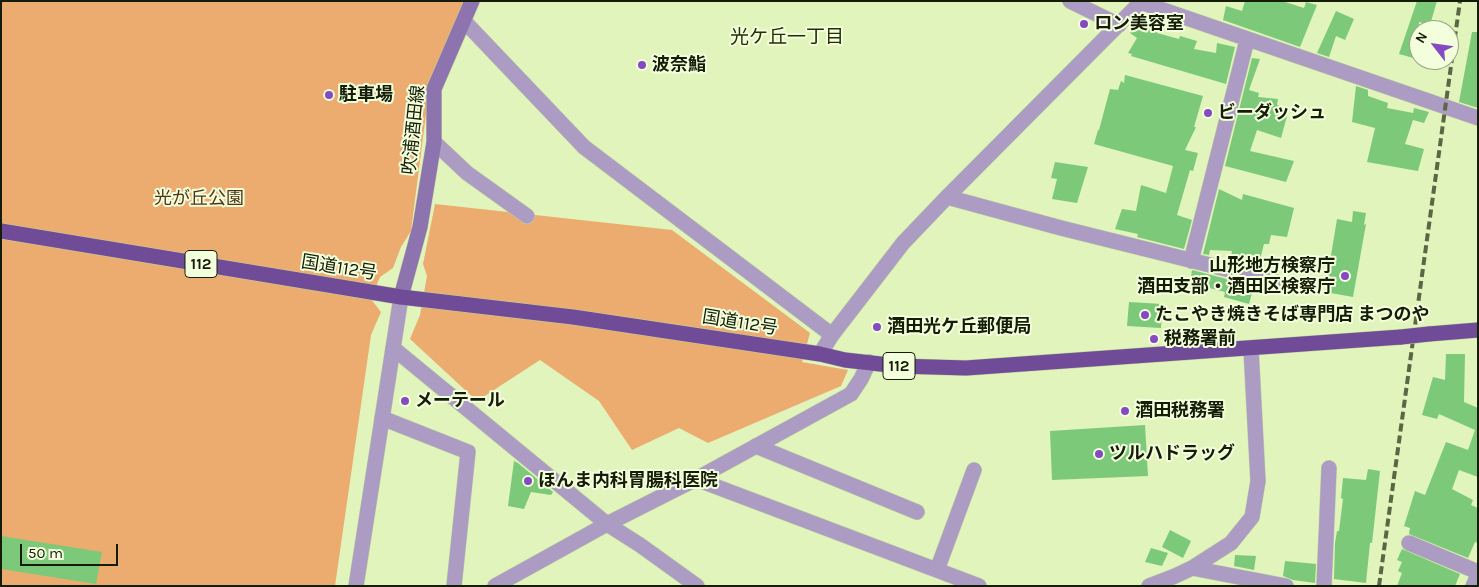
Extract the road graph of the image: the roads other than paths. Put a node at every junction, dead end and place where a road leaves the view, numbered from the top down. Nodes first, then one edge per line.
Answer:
1 (472, 1) edge
2 (1070, 1) edge
3 (1139, 2) edge
4 (464, 21) junction
5 (1119, 25) junction
6 (1247, 40) junction
7 (1478, 118) edge
8 (434, 142) junction
9 (947, 197) junction
10 (527, 216) dead end
11 (1, 231) edge
12 (1190, 261) junction
13 (1274, 281) dead end
14 (401, 297) junction
15 (1478, 330) edge
16 (832, 335) junction
17 (393, 348) junction
18 (1251, 349) junction
19 (820, 354) junction
20 (868, 362) junction
21 (382, 418) junction
22 (756, 446) junction
23 (1329, 468) dead end
24 (974, 470) dead end
25 (696, 479) junction
26 (917, 512) dead end
27 (607, 524) junction
28 (1409, 543) dead end
29 (1192, 568) junction
30 (937, 570) junction
31 (1478, 574) edge
32 (1174, 581) edge
33 (1249, 583) edge
34 (356, 586) edge
35 (454, 586) edge
36 (495, 586) edge
37 (697, 586) edge
38 (979, 586) edge
39 (1149, 586) edge
40 (1286, 586) edge
41 (1324, 586) edge
42 (1473, 586) edge

1 - 4 main road, 吹浦酒田線
2 - 5 street
3 - 5 street
3 - 6 street
4 - 8 main road, 吹浦酒田線
4 - 16 street
5 - 9 street
6 - 7 street
6 - 12 street
8 - 10 street
8 - 14 main road, 吹浦酒田線
9 - 12 street
9 - 16 street
11 - 14 highway, 国道112号 / 112
12 - 13 street
14 - 17 street
14 - 19 highway, 国道112号 / 112
15 - 18 highway, 国道112号 / 112, bridge
16 - 19 street
17 - 21 street
17 - 27 street
18 - 20 highway, 国道112号 / 112
18 - 29 street
19 - 20 highway, 国道112号 / 112
20 - 22 street
21 - 34 street
21 - 35 street
22 - 25 street
22 - 26 street
23 - 41 street
24 - 30 street
25 - 27 street
25 - 30 street
27 - 36 street
27 - 37 street
28 - 31 street
29 - 32 street
29 - 33 street
30 - 38 street
31 - 42 street
32 - 39 street
33 - 40 street

